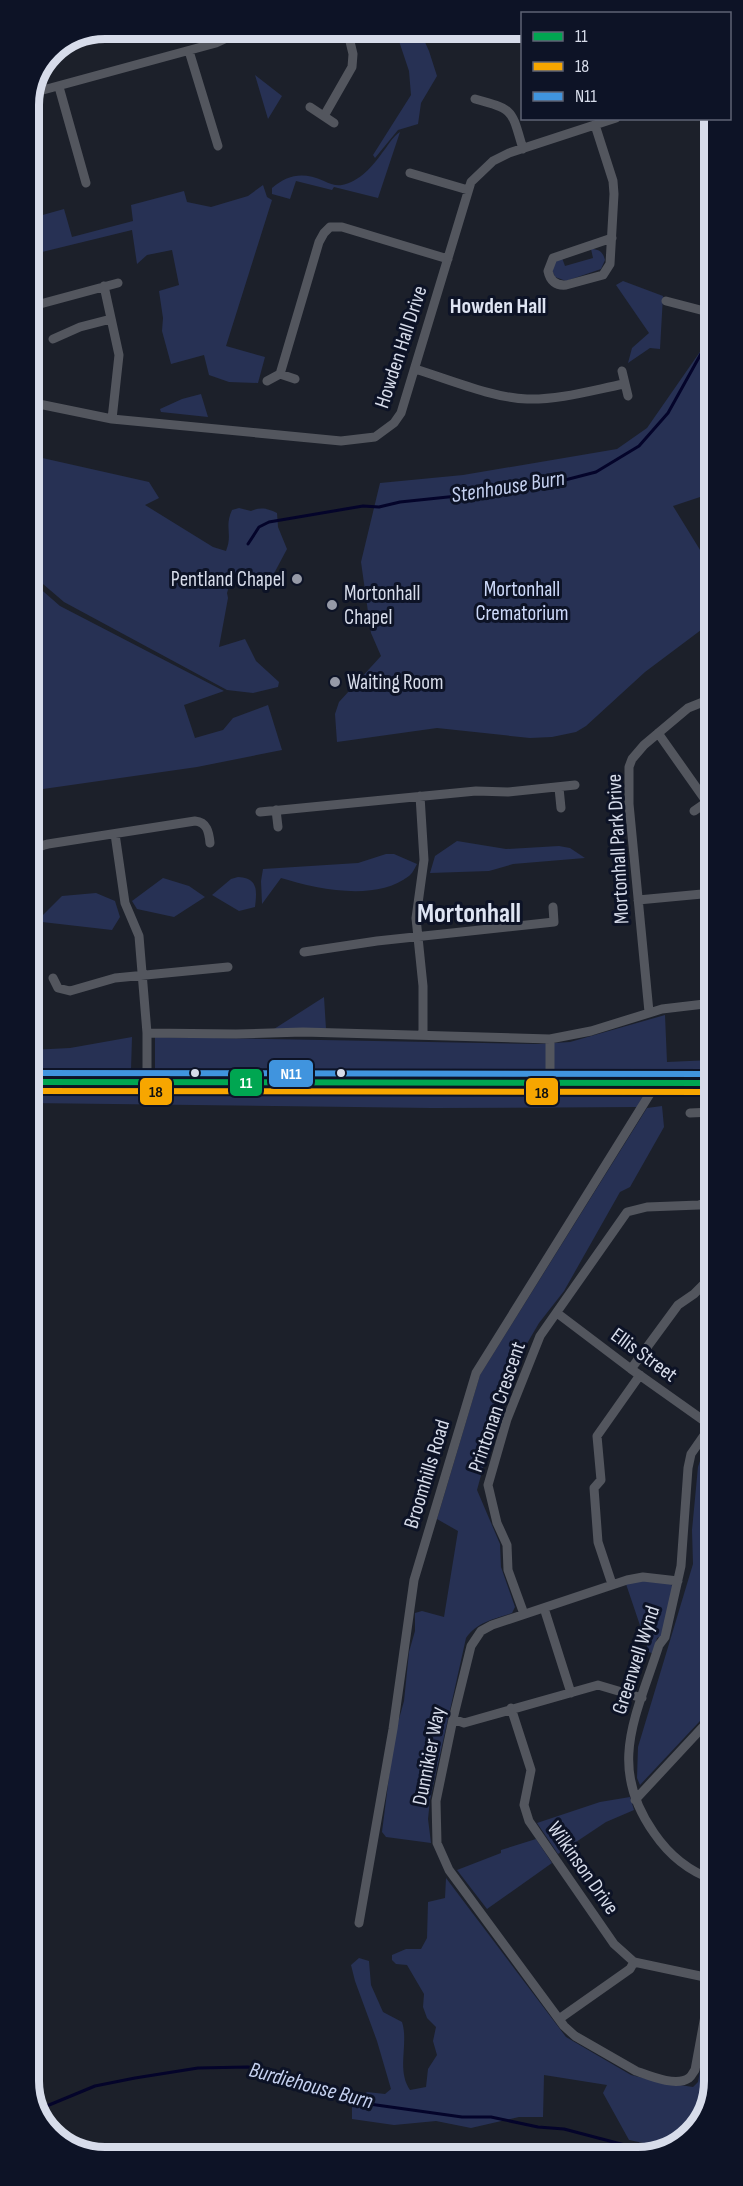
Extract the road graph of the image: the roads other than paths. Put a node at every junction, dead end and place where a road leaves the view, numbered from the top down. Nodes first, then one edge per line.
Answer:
1 (226, 39) edge
2 (349, 39) edge
3 (189, 51) junction
4 (59, 87) junction
5 (41, 91) edge
6 (474, 99) dead end
7 (310, 107) dead end
8 (324, 116) junction
9 (610, 120) edge
10 (334, 123) dead end
11 (595, 125) junction
12 (218, 147) dead end
13 (523, 149) junction
14 (410, 173) dead end
15 (86, 183) dead end
16 (468, 190) junction
17 (612, 238) junction
18 (448, 259) junction
19 (118, 283) dead end
20 (104, 286) junction
21 (666, 301) dead end
22 (39, 303) edge
23 (704, 310) edge
24 (111, 319) junction
25 (53, 339) dead end
26 (415, 369) junction
27 (622, 371) dead end
28 (280, 374) junction
29 (295, 379) dead end
30 (267, 381) dead end
31 (624, 384) junction
32 (628, 396) dead end
33 (39, 404) edge
34 (112, 419) junction
35 (704, 702) edge
36 (658, 733) junction
37 (575, 785) dead end
38 (559, 788) junction
39 (420, 796) junction
40 (704, 798) edge
41 (704, 803) edge
42 (561, 808) dead end
43 (276, 810) junction
44 (694, 811) dead end
45 (260, 812) dead end
46 (278, 827) dead end
47 (115, 834) junction
48 (210, 843) dead end
49 (39, 846) edge
50 (704, 894) edge
51 (638, 900) junction
52 (553, 907) dead end
53 (416, 938) junction
54 (304, 952) dead end
55 (228, 967) dead end
56 (143, 975) junction
57 (53, 978) dead end
58 (704, 1005) edge
59 (649, 1012) junction
60 (147, 1033) junction
61 (423, 1035) junction
62 (550, 1039) junction
63 (39, 1082) edge
64 (147, 1082) junction
65 (704, 1083) edge
66 (550, 1084) junction
67 (656, 1084) junction
68 (704, 1112) edge
69 (690, 1113) dead end
70 (704, 1203) edge
71 (704, 1284) edge
72 (557, 1313) junction
73 (631, 1369) junction
74 (640, 1375) junction
75 (704, 1418) edge
76 (704, 1435) edge
77 (678, 1581) junction
78 (612, 1584) junction
79 (544, 1608) junction
80 (524, 1614) junction
81 (572, 1693) junction
82 (642, 1698) junction
83 (511, 1708) junction
84 (453, 1719) junction
85 (704, 1726) edge
86 (635, 1800) junction
87 (704, 1876) edge
88 (359, 1923) dead end
89 (634, 1962) junction
90 (704, 1977) edge
91 (559, 2019) junction
92 (704, 2024) edge

1 - 3 street
2 - 8 street
3 - 4 street
3 - 12 street
4 - 5 street
4 - 15 street
6 - 13 street
7 - 8 street
8 - 10 street
9 - 11 street, Howden Hall Drive
11 - 13 street, Howden Hall Drive
11 - 17 street
13 - 16 street, Howden Hall Drive
14 - 16 street
16 - 18 street, Howden Hall Drive
17 - 17 street
18 - 26 street, Howden Hall Drive
18 - 28 street
19 - 20 street
20 - 22 street
20 - 24 street
21 - 23 street
24 - 25 street
24 - 34 street
26 - 31 street
26 - 34 street, Howden Hall Drive
27 - 31 street
28 - 29 street
28 - 30 street
31 - 32 street
33 - 34 street, Howden Hall Drive
35 - 36 street, Mortonhall Park Drive
36 - 40 street
36 - 51 street, Mortonhall Park Drive
37 - 38 street
38 - 39 street
38 - 42 street
39 - 43 street
39 - 53 street
41 - 44 street
43 - 45 street
43 - 46 street
47 - 48 street
47 - 49 street
47 - 56 street
50 - 51 street
51 - 59 street, Mortonhall Park Drive
52 - 53 street
53 - 54 street
53 - 61 street
55 - 56 street
56 - 57 street
56 - 60 street
58 - 59 street
59 - 62 street
60 - 61 street
60 - 64 street
61 - 62 street
62 - 66 street
63 - 64 main road
64 - 66 main road
65 - 67 main road
66 - 67 main road
67 - 88 street, Broomhills Road
68 - 69 street
70 - 72 street, Printonan Crescent
71 - 73 street
72 - 73 street, Ellis Street
72 - 80 street, Printonan Crescent
73 - 74 street, Ellis Street
74 - 75 street, Ellis Street
74 - 78 street
76 - 77 street, Greenwell Wynd
77 - 78 street, Dunnikier Way
77 - 82 street, Greenwell Wynd
78 - 79 street, Dunnikier Way
79 - 80 street, Dunnikier Way
79 - 81 street
80 - 84 street, Dunnikier Way
81 - 82 street
81 - 83 street
82 - 86 street, Greenwell Wynd
83 - 84 street
83 - 89 street, Wilkinson Drive
84 - 91 street, Dunnikier Way
85 - 86 street
86 - 87 street, Greenwell Wynd
89 - 90 street
89 - 91 street
91 - 92 street, Dunnikier Way

